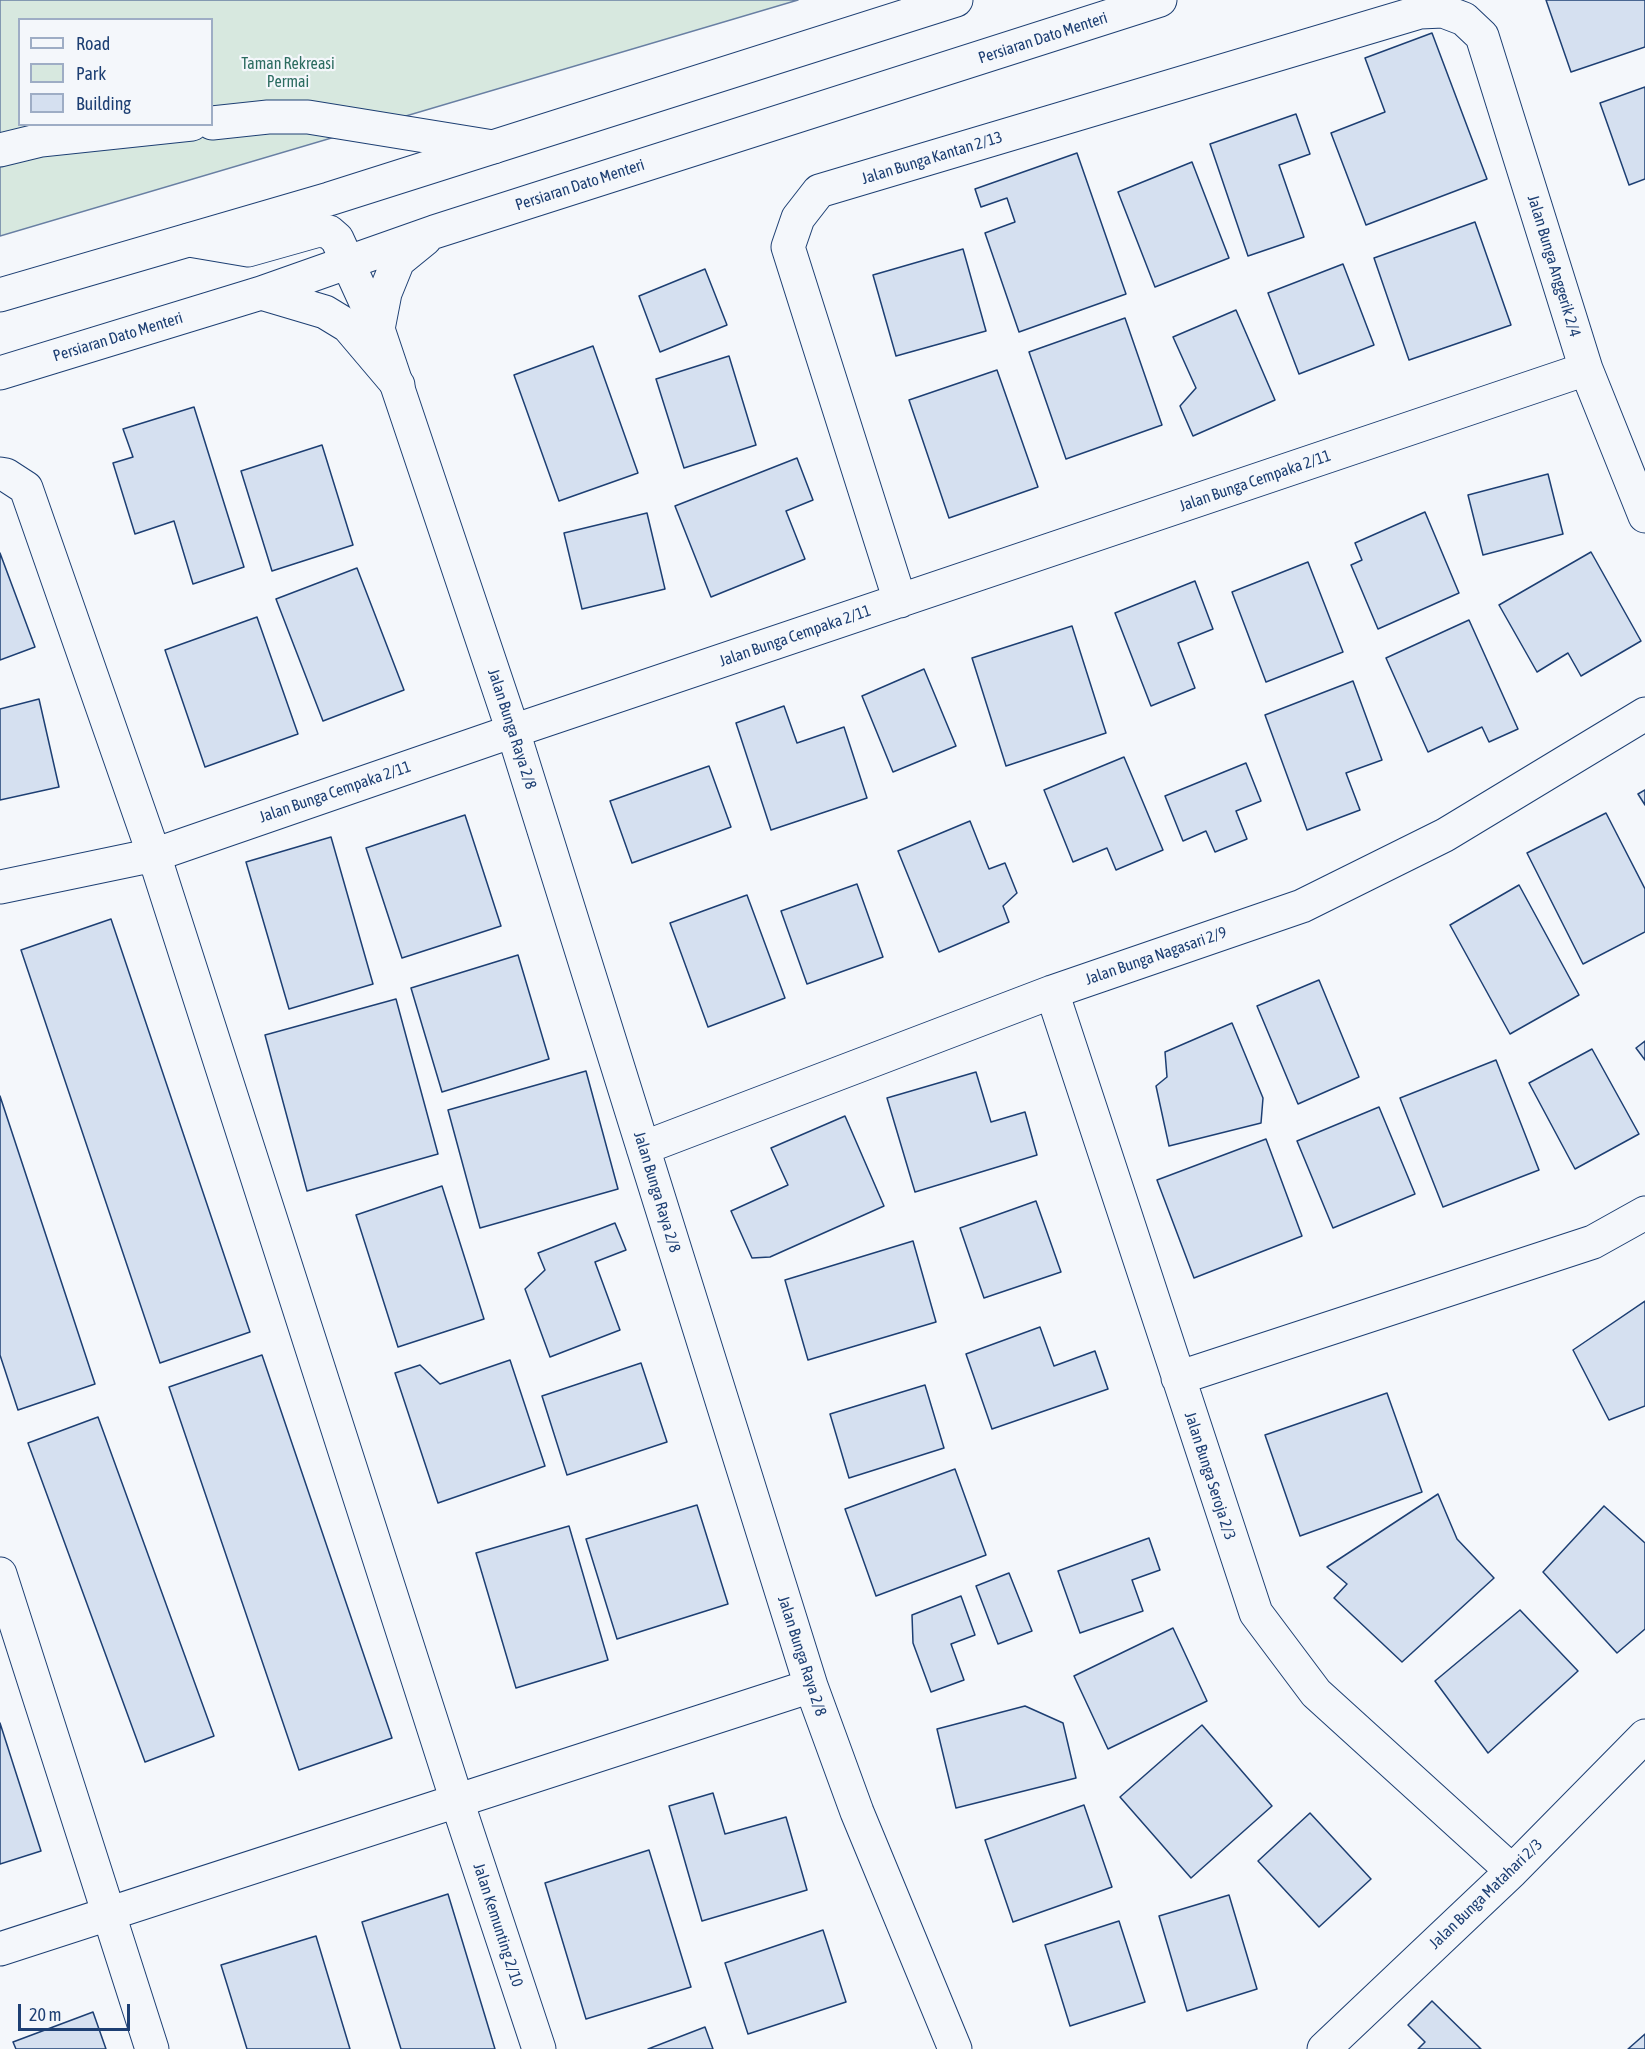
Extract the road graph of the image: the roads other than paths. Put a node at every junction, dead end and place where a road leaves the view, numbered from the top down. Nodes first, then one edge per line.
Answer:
1 (956, 0) edge
2 (1160, 0) edge
3 (1464, 19) joint
4 (213, 123) edge
5 (173, 126) edge
6 (493, 147) junction
7 (0, 150) edge
8 (434, 232) junction
9 (189, 240) junction
10 (348, 262) junction
11 (261, 292) junction
12 (0, 295) edge
13 (378, 329) junction
14 (1586, 369) junction
15 (0, 373) edge
16 (398, 385) junction
17 (0, 474) edge
18 (1645, 516) edge
19 (900, 601) junction
20 (1645, 714) edge
21 (513, 731) junction
22 (154, 855) junction
23 (0, 886) edge
24 (1052, 992) junction
25 (643, 1148) junction
26 (1645, 1214) edge
27 (1178, 1378) junction
28 (0, 1575) edge
29 (811, 1686) junction
30 (1645, 1736) edge
31 (457, 1801) junction
32 (1512, 1871) junction
33 (108, 1914) junction
34 (0, 1949) edge
35 (152, 2049) edge
36 (539, 2049) edge
37 (955, 2049) edge
38 (1324, 2049) edge

1 - 6 street
2 - 8 street, Persiaran Dato Menteri
3 - 14 street, Jalan Bunga Anggerik 2/4
3 - 19 street, Jalan Bunga Kantan 2/13
4 - 6 street
5 - 7 street
6 - 9 street
8 - 10 street, Persiaran Dato Menteri
8 - 13 street
9 - 10 street, Jalan Bunga Raya 2/8
9 - 12 street
10 - 11 street, Persiaran Dato Menteri
10 - 13 street, Jalan Bunga Raya 2/8
11 - 15 street, Persiaran Dato Menteri
11 - 16 street
13 - 16 street, Jalan Bunga Raya 2/8
14 - 18 street, Jalan Bunga Anggerik 2/4
14 - 19 street, Jalan Bunga Cempaka 2/11
16 - 21 street, Jalan Bunga Raya 2/8
17 - 22 street, Jalan Kemunting 2/10
19 - 21 street, Jalan Bunga Cempaka 2/11
20 - 24 street, Jalan Bunga Nagasari 2/9
21 - 22 street, Jalan Bunga Cempaka 2/11
21 - 25 street, Jalan Bunga Raya 2/8
22 - 23 street, Jalan Bunga Cempaka 2/11
22 - 31 street, Jalan Kemunting 2/10
24 - 25 street, Jalan Bunga Nagasari 2/9
24 - 27 street, Jalan Bunga Seroja 2/3
25 - 29 street, Jalan Bunga Raya 2/8
26 - 27 street
27 - 32 street, Jalan Bunga Seroja 2/3
28 - 33 street
29 - 31 street
29 - 37 street, Jalan Bunga Raya 2/8
30 - 32 street, Jalan Bunga Matahari 2/3
31 - 33 street
31 - 36 street, Jalan Kemunting 2/10
32 - 38 street, Jalan Bunga Matahari 2/3
33 - 34 street
33 - 35 street

